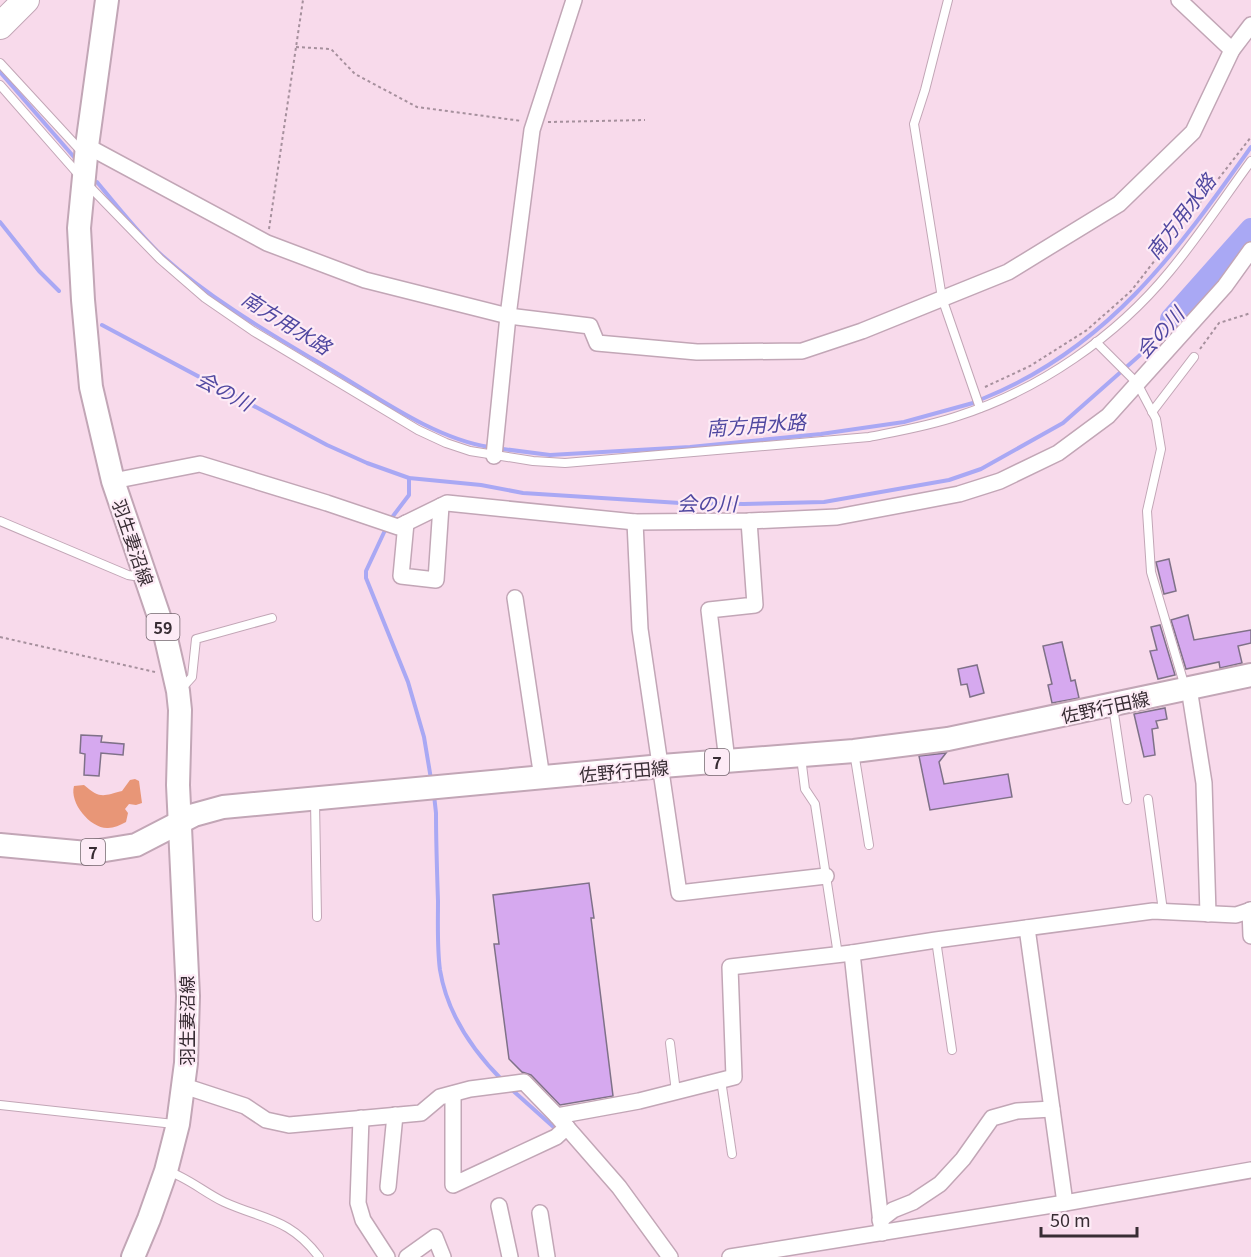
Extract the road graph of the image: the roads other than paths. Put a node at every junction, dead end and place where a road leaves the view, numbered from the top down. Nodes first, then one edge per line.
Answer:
1 (26, 0) edge
2 (107, 0) edge
3 (574, 0) edge
4 (948, 0) edge
5 (1179, 0) edge
6 (1251, 25) edge
7 (0, 27) edge
8 (1232, 50) junction
9 (0, 63) edge
10 (0, 85) edge
11 (87, 151) junction
12 (1251, 161) edge
13 (84, 181) junction
14 (1251, 250) edge
15 (942, 298) junction
16 (508, 316) junction
17 (1096, 342) junction
18 (1194, 357) road end
19 (1137, 383) junction
20 (980, 408) junction
21 (1152, 412) junction
22 (494, 456) junction
23 (113, 481) junction
24 (441, 506) junction
25 (0, 521) edge
26 (749, 521) junction
27 (635, 522) junction
28 (406, 523) junction
29 (145, 572) junction
30 (515, 598) dead end
31 (272, 618) dead end
32 (1251, 675) edge
33 (177, 681) junction
34 (1187, 688) junction
35 (1112, 704) junction
36 (854, 751) junction
37 (800, 755) junction
38 (727, 761) junction
39 (662, 766) junction
40 (542, 778) junction
41 (315, 799) junction
42 (1148, 799) dead end
43 (1126, 801) dead end
44 (180, 822) junction
45 (0, 845) edge
46 (869, 845) dead end
47 (826, 876) junction
48 (1250, 910) edge
49 (1163, 911) junction
50 (1208, 914) junction
51 (317, 917) dead end
52 (1027, 927) junction
53 (1251, 936) edge
54 (936, 940) junction
55 (845, 954) junction
56 (670, 1042) dead end
57 (952, 1050) dead end
58 (721, 1080) junction
59 (184, 1086) junction
60 (676, 1092) junction
61 (453, 1094) junction
62 (0, 1105) edge
63 (1052, 1109) junction
64 (395, 1115) junction
65 (361, 1118) junction
66 (562, 1121) junction
67 (178, 1124) junction
68 (732, 1154) dead end
69 (1251, 1170) edge
70 (166, 1171) junction
71 (388, 1187) dead end
72 (1065, 1203) junction
73 (500, 1206) dead end
74 (540, 1213) dead end
75 (881, 1227) junction
76 (133, 1257) edge
77 (319, 1257) edge
78 (387, 1257) edge
79 (407, 1257) edge
80 (443, 1257) edge
81 (510, 1257) edge
82 (547, 1257) edge
83 (670, 1257) edge
84 (730, 1257) edge

1 - 7 highway
2 - 11 main road, 羽生妻沼線 / 59
3 - 16 street
4 - 15 lane
5 - 8 street
6 - 8 street
8 - 15 street
9 - 11 lane
10 - 13 lane
11 - 13 main road, 羽生妻沼線 / 59
11 - 16 street
12 - 17 lane
13 - 22 lane
13 - 23 main road, 羽生妻沼線 / 59
14 - 19 street
15 - 16 street
15 - 20 lane
16 - 22 street
17 - 19 lane
17 - 20 lane
18 - 21 lane
19 - 21 lane
19 - 26 street
20 - 22 lane
21 - 34 lane
23 - 28 street
23 - 29 main road, 羽生妻沼線 / 59
24 - 27 street
24 - 28 street
24 - 28 street
25 - 29 lane
26 - 27 street
26 - 38 street
27 - 39 street
29 - 33 main road, 羽生妻沼線 / 59
30 - 40 street
31 - 33 lane
32 - 34 main road, 佐野行田線 / 7
33 - 44 main road, 羽生妻沼線 / 59
34 - 35 main road, 佐野行田線 / 7
34 - 50 street
35 - 36 main road, 佐野行田線 / 7
35 - 43 lane
36 - 37 main road, 佐野行田線 / 7
36 - 46 lane
37 - 38 main road, 佐野行田線 / 7
37 - 47 lane
38 - 39 main road, 佐野行田線 / 7
39 - 40 main road, 佐野行田線 / 7
39 - 47 street
40 - 41 main road, 佐野行田線 / 7
41 - 44 main road, 佐野行田線 / 7
41 - 51 lane
42 - 49 lane
44 - 45 main road, 佐野行田線 / 7
44 - 59 main road, 羽生妻沼線 / 59
47 - 55 lane
48 - 50 street
48 - 53 street
49 - 50 street
49 - 52 street
52 - 54 street
52 - 63 street
54 - 55 street
54 - 57 lane
55 - 58 street
55 - 75 street
56 - 60 lane
58 - 60 street
58 - 68 lane
59 - 65 street
59 - 67 main road, 羽生妻沼線 / 59
60 - 66 street
61 - 64 street
61 - 66 street
61 - 66 street
62 - 67 lane
63 - 72 street
63 - 75 street
64 - 65 street
64 - 71 street
65 - 78 street
66 - 83 street
67 - 70 main road, 羽生妻沼線 / 59
69 - 72 street
70 - 76 main road, 羽生妻沼線 / 59
70 - 77 lane
72 - 75 street
73 - 81 street
74 - 82 street
75 - 84 street
79 - 80 street

